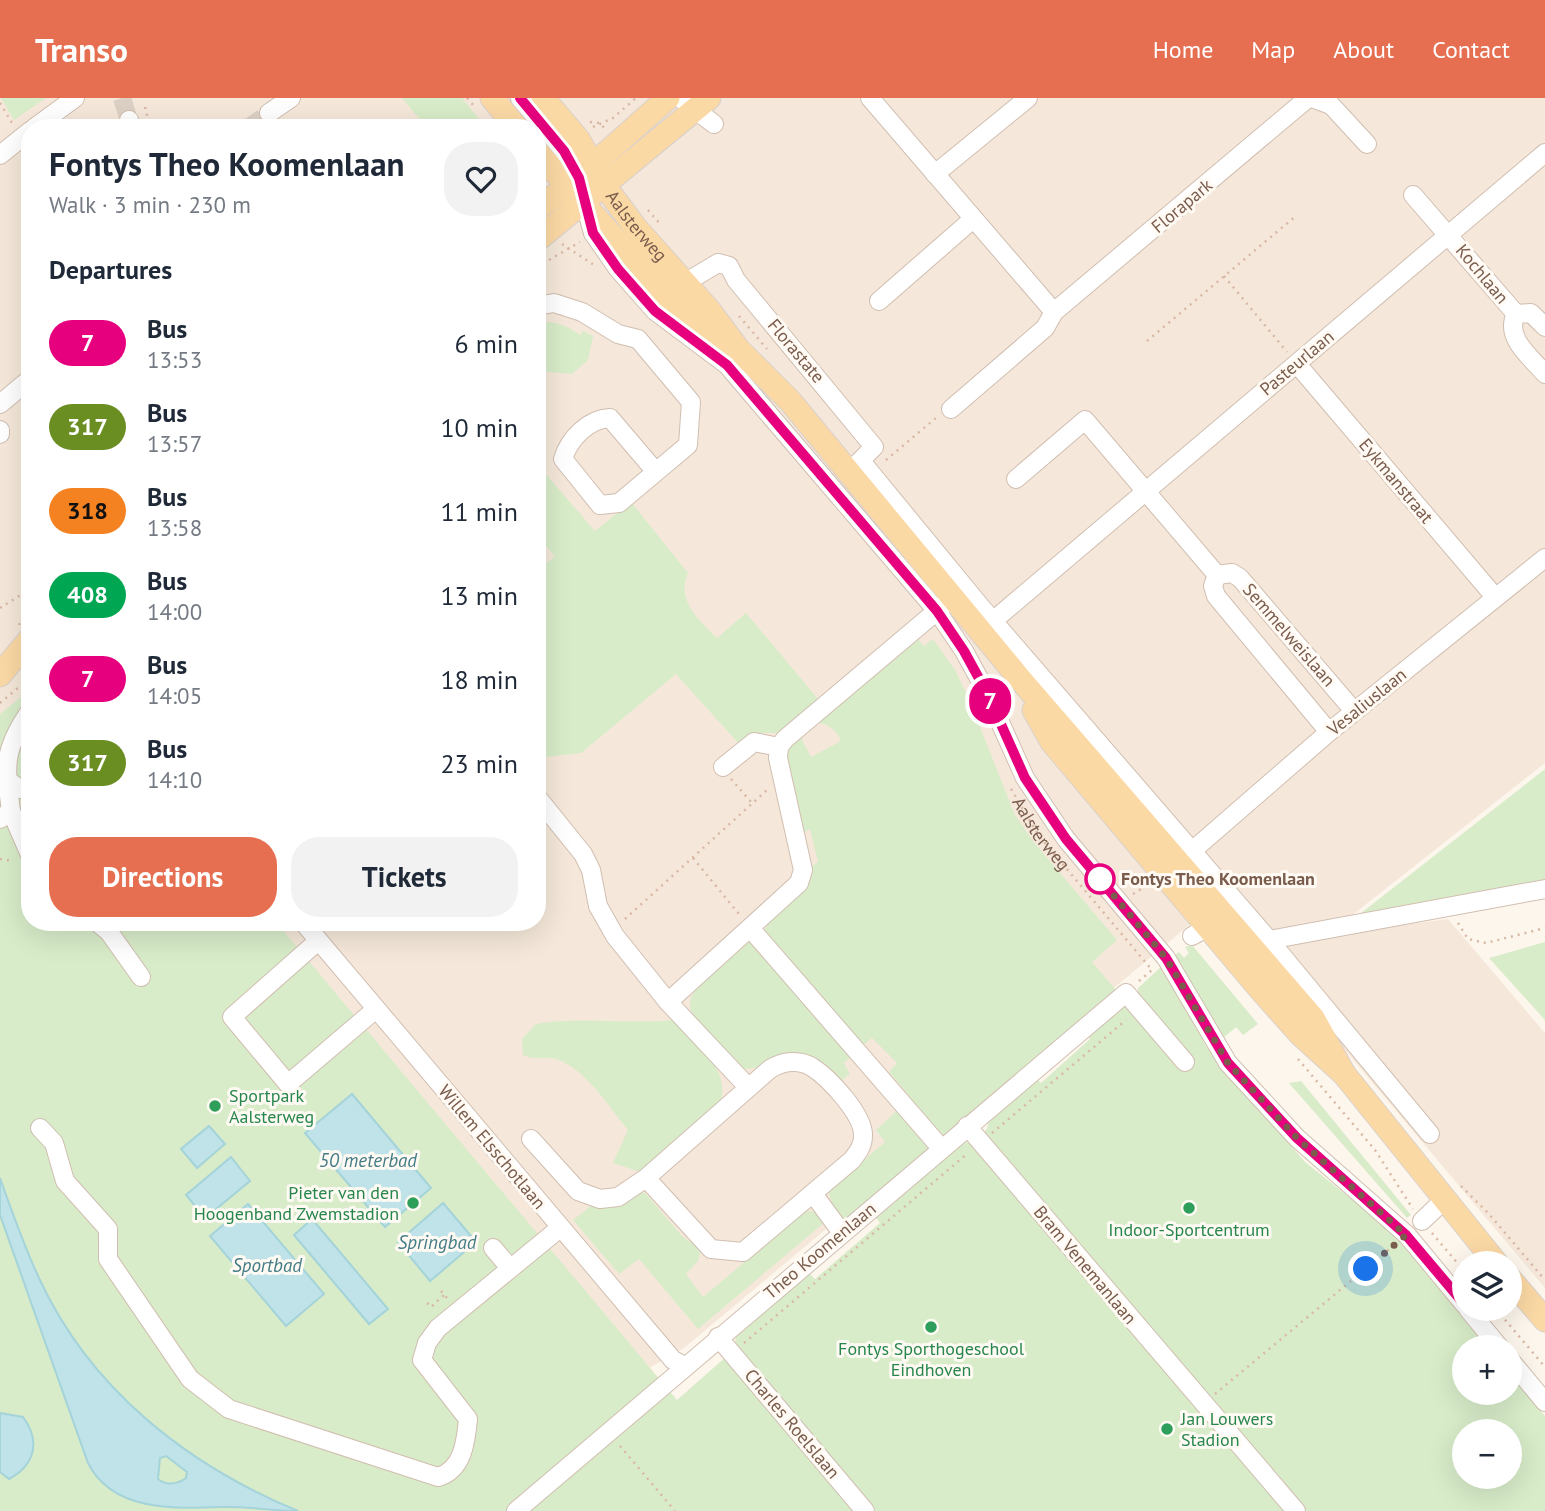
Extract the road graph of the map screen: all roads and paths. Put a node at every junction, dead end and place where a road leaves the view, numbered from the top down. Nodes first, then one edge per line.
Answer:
1 (75, 98) edge
2 (291, 98) edge
3 (492, 98) edge
4 (520, 98) edge
5 (543, 98) edge
6 (636, 98) edge
7 (668, 98) edge
8 (870, 98) edge
9 (1028, 98) edge
10 (1310, 98) edge
11 (0, 103) edge
12 (145, 107) dead end
13 (700, 108) edge
14 (269, 113) tunnel mouth
15 (46, 119) edge
16 (148, 119) edge
17 (510, 119) edge
18 (537, 119) edge
19 (600, 123) dead end
20 (21, 125) edge
21 (546, 129) edge
22 (21, 138) edge
23 (1367, 144) dead end
24 (1545, 153) edge
25 (0, 155) edge
26 (546, 159) edge
27 (935, 174) junction
28 (580, 184) junction
29 (604, 186) junction
30 (1413, 195) dead end
31 (546, 204) edge
32 (1297, 215) dead end
33 (973, 219) junction
34 (546, 228) edge
35 (1447, 234) junction
36 (546, 262) edge
37 (596, 267) dead end
38 (1224, 276) junction
39 (684, 284) junction
40 (879, 301) dead end
41 (546, 304) edge
42 (1054, 312) junction
43 (1516, 314) junction
44 (1545, 327) edge
45 (1147, 341) dead end
46 (738, 349) junction
47 (1297, 364) junction
48 (1545, 374) edge
49 (21, 386) edge
50 (0, 404) edge
51 (951, 409) joint
52 (859, 469) junction
53 (656, 472) junction
54 (1016, 479) dead end
55 (1146, 490) junction
56 (1545, 558) edge
57 (1217, 575) junction
58 (21, 595) edge
59 (1495, 597) junction
60 (945, 604) junction
61 (0, 608) edge
62 (994, 620) junction
63 (21, 650) edge
64 (21, 669) edge
65 (0, 675) edge
66 (1020, 679) junction
67 (0, 686) edge
68 (21, 686) edge
69 (0, 703) edge
70 (1354, 711) junction
71 (21, 723) edge
72 (1329, 733) junction
73 (779, 747) junction
74 (3, 757) edge
75 (723, 766) joint
76 (783, 777) junction
77 (7, 780) junction
78 (1009, 785) dead end
79 (21, 789) edge
80 (752, 803) junction
81 (546, 808) edge
82 (6, 815) edge
83 (21, 840) edge
84 (1192, 851) junction
85 (694, 858) junction
86 (1148, 885) dead end
87 (1545, 889) edge
88 (1128, 898) dead end
89 (1443, 908) junction
90 (750, 928) junction
91 (1545, 928) edge
92 (612, 930) junction
93 (108, 931) edge
94 (310, 931) edge
95 (318, 941) junction
96 (1254, 950) junction
97 (1152, 970) dead end
98 (141, 977) dead end
99 (668, 1002) junction
100 (376, 1009) junction
101 (1139, 1009) junction
102 (1297, 1058) dead end
103 (1185, 1062) dead end
104 (748, 1087) junction
105 (967, 1126) junction
106 (40, 1128) dead end
107 (1430, 1134) dead end
108 (531, 1139) dead end
109 (981, 1142) junction
110 (941, 1148) junction
111 (646, 1178) junction
112 (814, 1195) junction
113 (1444, 1200) junction
114 (1422, 1221) junction
115 (560, 1228) junction
116 (842, 1233) junction
117 (1406, 1235) junction
118 (493, 1248) dead end
119 (1486, 1251) edge
120 (1452, 1257) edge
121 (510, 1268) junction
122 (1452, 1290) edge
123 (1522, 1293) edge
124 (444, 1295) dead end
125 (427, 1303) dead end
126 (1545, 1320) edge
127 (1478, 1321) edge
128 (1506, 1321) edge
129 (1489, 1335) edge
130 (718, 1337) junction
131 (732, 1353) junction
132 (685, 1366) junction
133 (1545, 1367) edge
134 (1522, 1374) edge
135 (1545, 1402) edge
136 (1202, 1405) junction
137 (608, 1433) junction
138 (516, 1511) edge
139 (676, 1511) edge
140 (865, 1511) edge
141 (1296, 1511) edge

1 - 15 street
2 - 14 street
3 - 17 main road
4 - 18 street, Aalsterweg
5 - 28 main road, Aalsterweg
6 - 19 path
7 - 28 main road
8 - 27 street
9 - 27 street
10 - 23 street, Florapark
10 - 42 street, Florapark
11 - 20 path
12 - 16 path
13 - 29 main road
21 - 28 street, Aalsterweg
22 - 25 street
24 - 35 street, Pasteurlaan
26 - 28 main road, Aalsterweg
27 - 33 street
28 - 29 main road
28 - 31 main road
28 - 34 main road
28 - 46 main road, Aalsterweg
28 - 60 street, Aalsterweg
29 - 39 main road, Aalsterweg
30 - 35 street
32 - 38 path
33 - 40 street
33 - 42 street
35 - 43 street, Kochlaan
35 - 47 street, Pasteurlaan
36 - 37 path
38 - 45 path
38 - 47 path
39 - 46 main road, Aalsterweg
39 - 52 street, Florastate
41 - 53 street
42 - 51 street, Florapark
43 - 44 street, Kochlaan
43 - 48 street, Kochlaan
46 - 52 main road, Aalsterweg
47 - 55 street, Pasteurlaan
47 - 59 street, Eykmanstraat
49 - 50 street
51 - 52 path
52 - 60 main road, Aalsterweg
52 - 62 street, Aalsterweg
53 - 53 street
54 - 55 street
55 - 57 street, Semmelweislaan
55 - 62 street, Pasteurlaan
56 - 59 street, Vesaliuslaan
57 - 70 street, Semmelweislaan
57 - 72 street, Semmelweislaan
58 - 61 path
59 - 70 street, Vesaliuslaan
60 - 66 main road, Aalsterweg
60 - 73 street
60 - 117 street, Aalsterweg
62 - 84 street, Aalsterweg
63 - 65 main road
64 - 67 main road
66 - 96 main road, Aalsterweg
66 - 96 main road, Aalsterweg
68 - 69 path
70 - 72 street, Vesaliuslaan
71 - 74 street
72 - 84 street, Vesaliuslaan
73 - 75 street
73 - 76 street
74 - 77 street
75 - 80 path
76 - 80 path
76 - 90 street
77 - 79 street
77 - 82 street
78 - 97 path, Aalsterweg
80 - 85 path
81 - 92 street
82 - 83 street
84 - 96 street, Aalsterweg
85 - 90 path
85 - 92 path
86 - 88 path
87 - 89 street
89 - 91 path
89 - 96 street
90 - 99 street
90 - 110 street
92 - 99 street
93 - 98 street
94 - 95 street, Willem Elsschotlaan
95 - 100 street, Willem Elsschotlaan
95 - 100 street
96 - 107 street, Aalsterweg
96 - 113 main road, Aalsterweg
99 - 104 street
100 - 115 street, Willem Elsschotlaan
101 - 103 street
101 - 105 street, Theo Koomenlaan
101 - 109 path
102 - 114 path
104 - 111 street
104 - 112 street
105 - 109 street, Bram Venemanlaan
105 - 110 street, Theo Koomenlaan
106 - 121 street
108 - 111 street
109 - 131 path
109 - 136 street, Bram Venemanlaan
110 - 116 street, Theo Koomenlaan
111 - 112 street
112 - 116 street
113 - 114 street
113 - 119 main road, Aalsterweg
114 - 120 path
115 - 121 street
115 - 132 street, Willem Elsschotlaan
116 - 130 street, Theo Koomenlaan
117 - 122 street, Aalsterweg
117 - 136 path
118 - 121 street
123 - 126 main road
124 - 125 path
127 - 129 street, Aalsterweg
128 - 133 path
130 - 131 street, Charles Roelslaan
130 - 132 street, Theo Koomenlaan
131 - 140 street, Charles Roelslaan
132 - 137 street, Theo Koomenlaan
134 - 135 street
136 - 141 street, Bram Venemanlaan
137 - 138 street, Theo Koomenlaan
137 - 139 path

